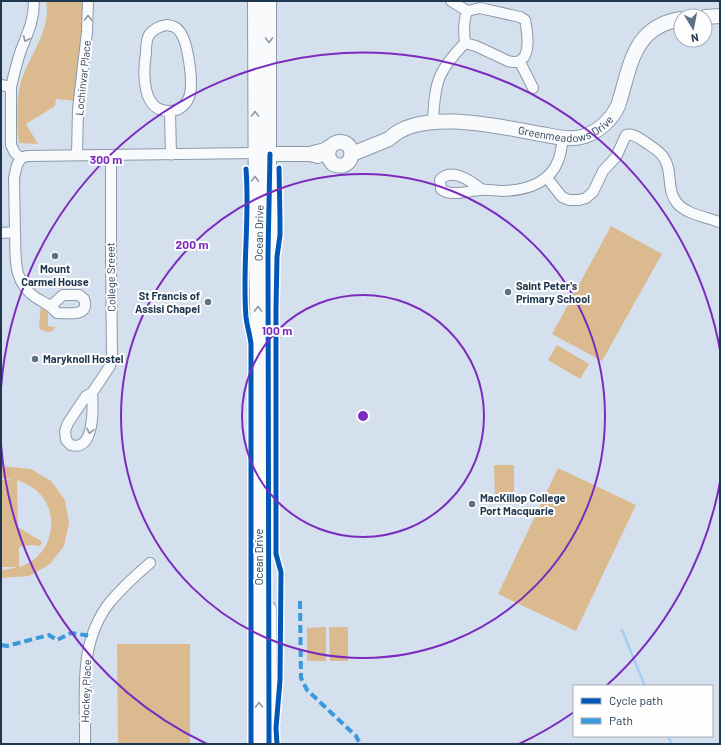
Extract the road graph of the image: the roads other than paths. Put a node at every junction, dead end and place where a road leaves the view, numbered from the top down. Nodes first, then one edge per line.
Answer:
1 (34, 1) edge
2 (88, 1) edge
3 (255, 1) edge
4 (269, 1) edge
5 (451, 1) edge
6 (467, 11) junction
7 (673, 21) edge
8 (465, 43) junction
9 (520, 62) junction
10 (6, 86) edge
11 (533, 88) dead end
12 (170, 112) junction
13 (433, 122) junction
14 (563, 137) junction
15 (350, 150) junction
16 (255, 153) junction
17 (329, 153) junction
18 (171, 154) junction
19 (270, 154) junction
20 (77, 155) junction
21 (112, 155) junction
22 (21, 158) junction
23 (547, 178) junction
24 (481, 190) dead end
25 (719, 222) dead end
26 (1, 232) edge
27 (15, 232) junction
28 (54, 309) dead end
29 (92, 393) junction
30 (150, 563) dead end
31 (85, 744) edge
32 (259, 744) edge
33 (269, 744) edge

1 -> 10 street
20 -> 2 street, Lochinvar Place
16 -> 3 main road, Ocean Drive
4 -> 19 main road, Ocean Drive
5 - 6 street
6 - 8 street
6 - 9 street
7 - 14 main road, Greenmeadows Drive
8 - 9 street
8 - 13 street
9 - 11 street
10 - 22 street
12 - 12 street
12 - 18 street
13 - 14 main road, Greenmeadows Drive
13 - 15 main road, Greenmeadows Drive
14 - 23 street
15 - 17 main road, Greenmeadows Drive
15 - 17 main road
16 - 18 street
16 - 19 main road, Greenmeadows Drive
32 -> 16 main road, Ocean Drive
17 - 19 main road, Greenmeadows Drive
18 - 21 street
19 - 33 main road, Ocean Drive
20 - 21 street
20 - 22 street
21 - 29 street, College Sreeet
22 - 27 street
23 - 24 street
23 - 25 street
26 - 27 street
27 - 28 street
29 -> 29 street
30 - 31 street, Hockey Place

